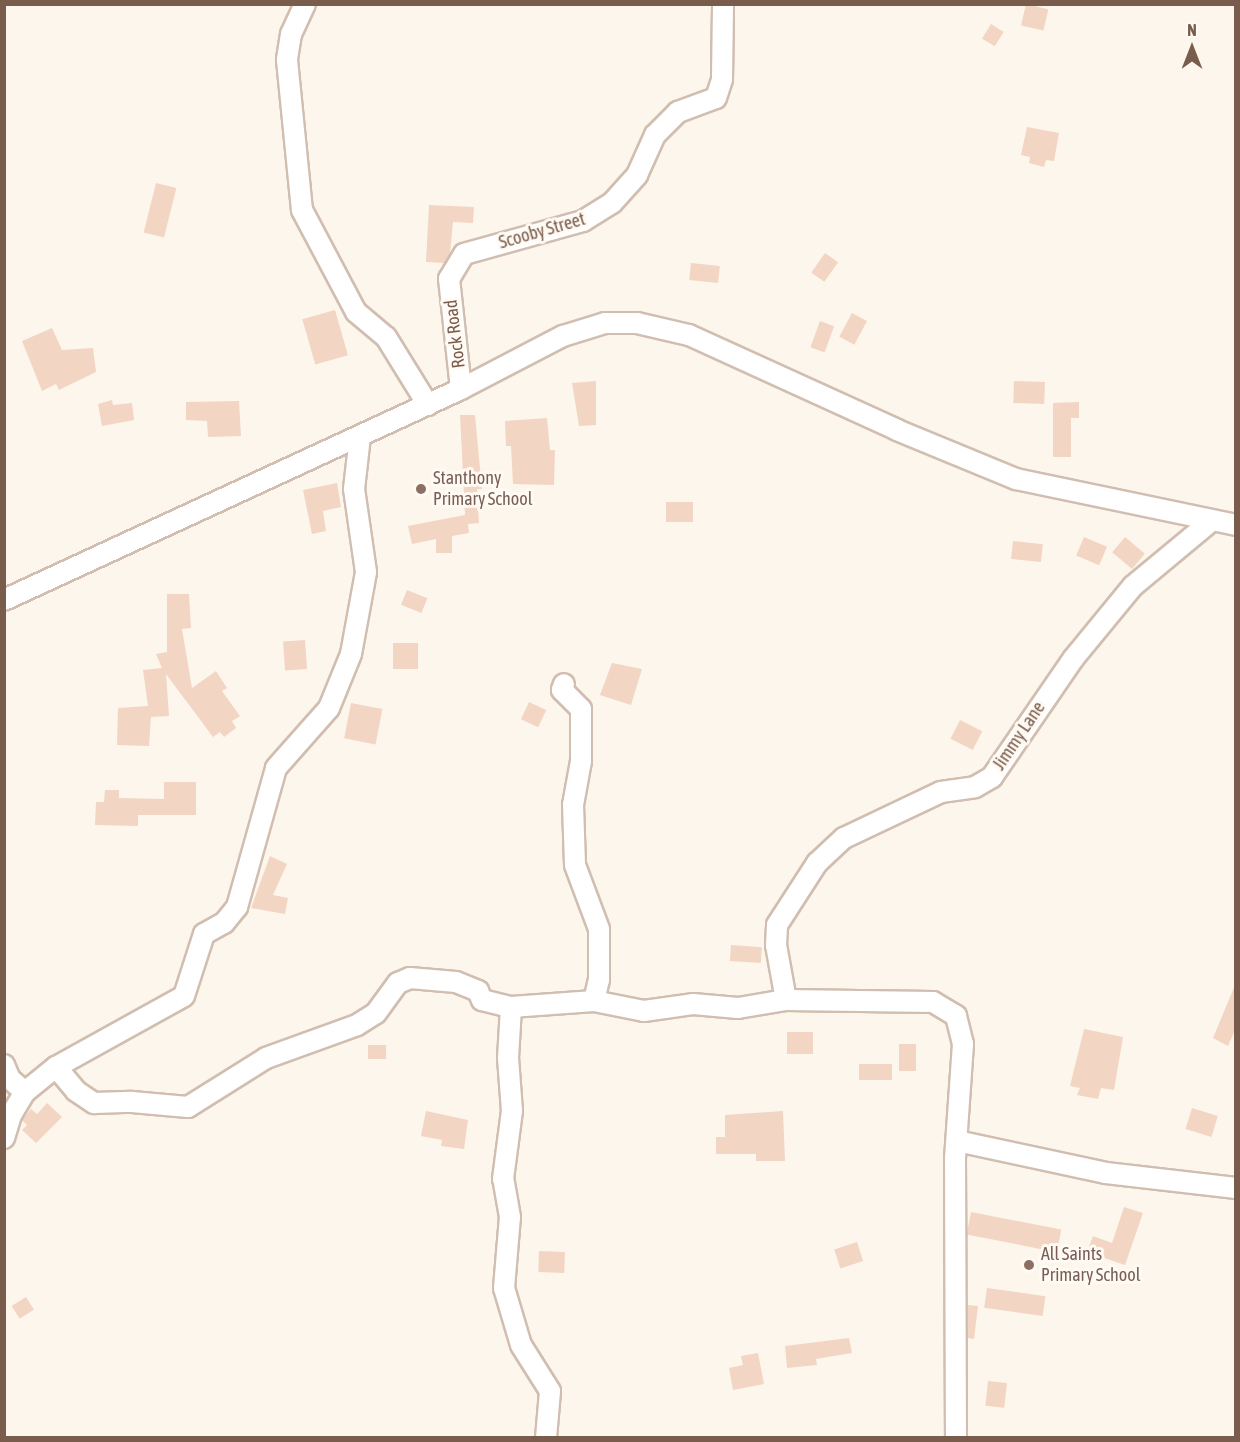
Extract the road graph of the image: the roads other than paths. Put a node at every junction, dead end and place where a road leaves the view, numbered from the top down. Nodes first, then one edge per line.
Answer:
1 (305, 4) edge
2 (723, 4) edge
3 (448, 279) joint
4 (461, 389) junction
5 (428, 405) junction
6 (360, 436) junction
7 (1210, 522) junction
8 (1236, 525) edge
9 (4, 600) edge
10 (564, 684) dead end
11 (786, 1000) junction
12 (594, 1001) junction
13 (511, 1007) junction
14 (4, 1065) edge
15 (56, 1068) junction
16 (25, 1092) junction
17 (4, 1138) edge
18 (957, 1141) junction
19 (1236, 1188) edge
20 (546, 1437) edge
21 (956, 1437) edge

1 - 5 street
2 - 3 street, Scooby Street
3 - 4 street, Rock Road
4 - 5 street
4 - 7 street
5 - 6 street
6 - 9 street
6 - 15 street
7 - 8 street
7 - 11 street, Jimmy Lane
10 - 12 street
11 - 12 street
11 - 18 street
12 - 13 street
13 - 15 street
13 - 20 street
14 - 16 street
15 - 16 street
16 - 17 street
18 - 19 street
18 - 21 street

